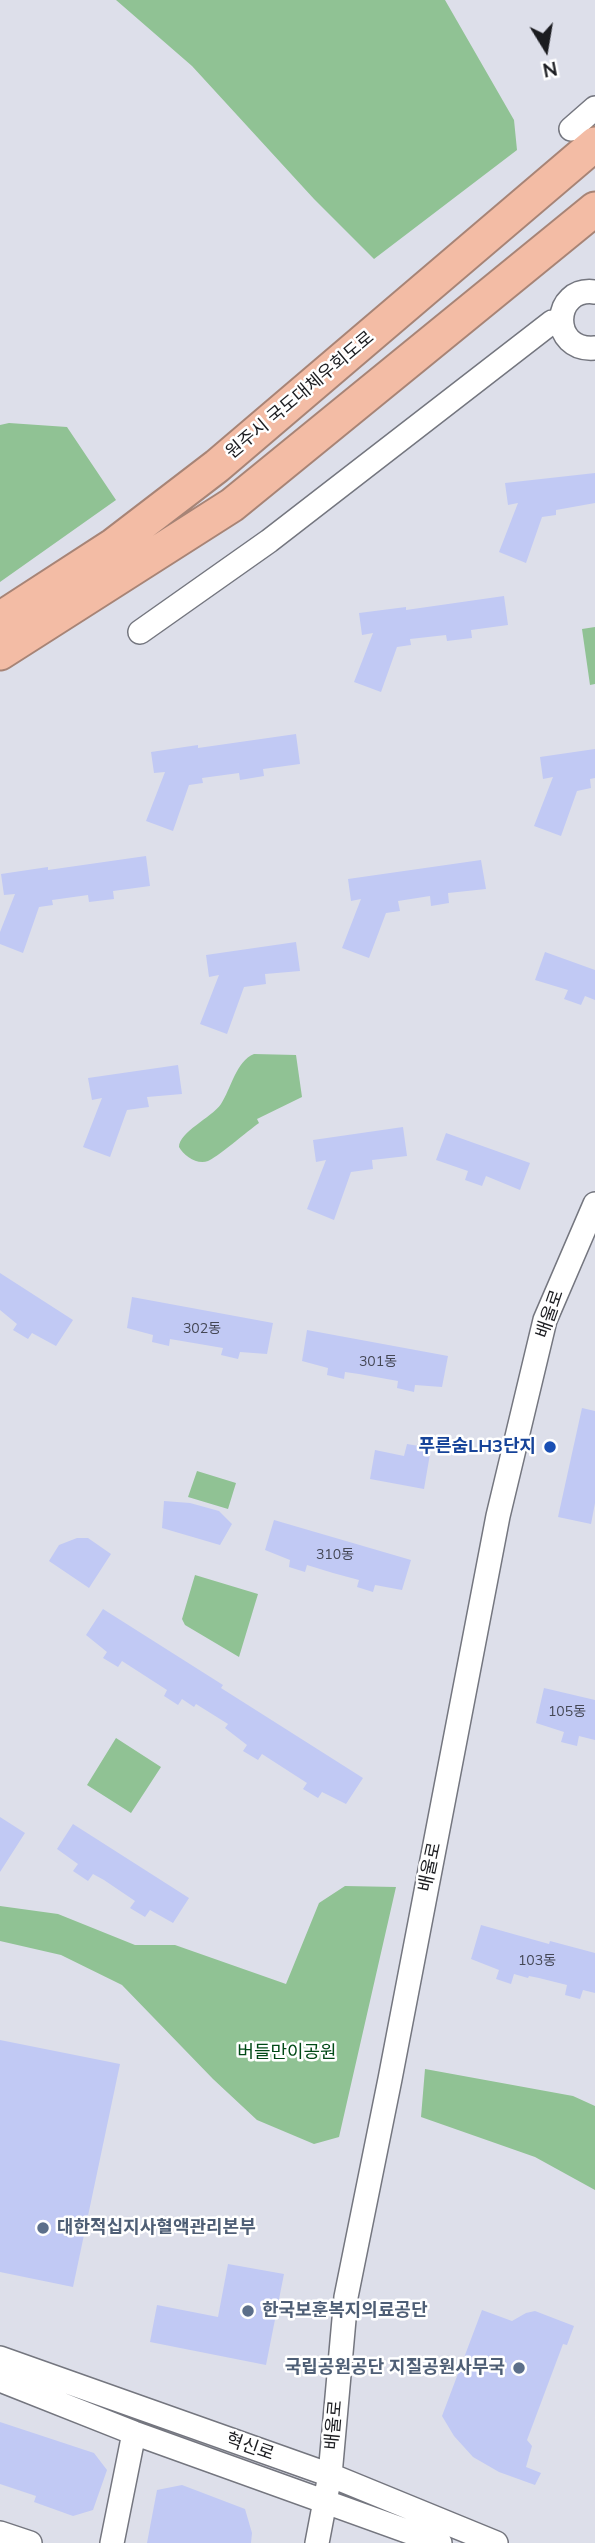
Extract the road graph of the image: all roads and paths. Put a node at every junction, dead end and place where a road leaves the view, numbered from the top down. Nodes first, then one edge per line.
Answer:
1 (595, 108) edge
2 (584, 142) edge
3 (595, 209) edge
4 (595, 292) edge
5 (561, 322) junction
6 (595, 348) edge
7 (0, 619) edge
8 (140, 632) dead end
9 (0, 653) edge
10 (595, 1204) edge
11 (0, 2358) edge
12 (0, 2380) edge
13 (134, 2433) junction
14 (330, 2475) junction
15 (325, 2502) junction
16 (0, 2533) edge
17 (30, 2543) edge
18 (112, 2543) edge
19 (317, 2543) edge
20 (440, 2543) edge
21 (496, 2543) edge

1 - 2 street
2 - 7 highway, 원주시 국도대체우회도로
3 - 9 highway
4 - 5 street
5 - 6 street
5 - 8 street
10 - 14 street, 배울로
11 - 14 street, 혁신로
12 - 13 street, 혁신로
13 - 15 street, 혁신로
13 - 18 street
14 - 15 street, 배울로
14 - 21 street, 혁신로
15 - 19 street, 배울로
15 - 20 street, 혁신로
16 - 17 street

